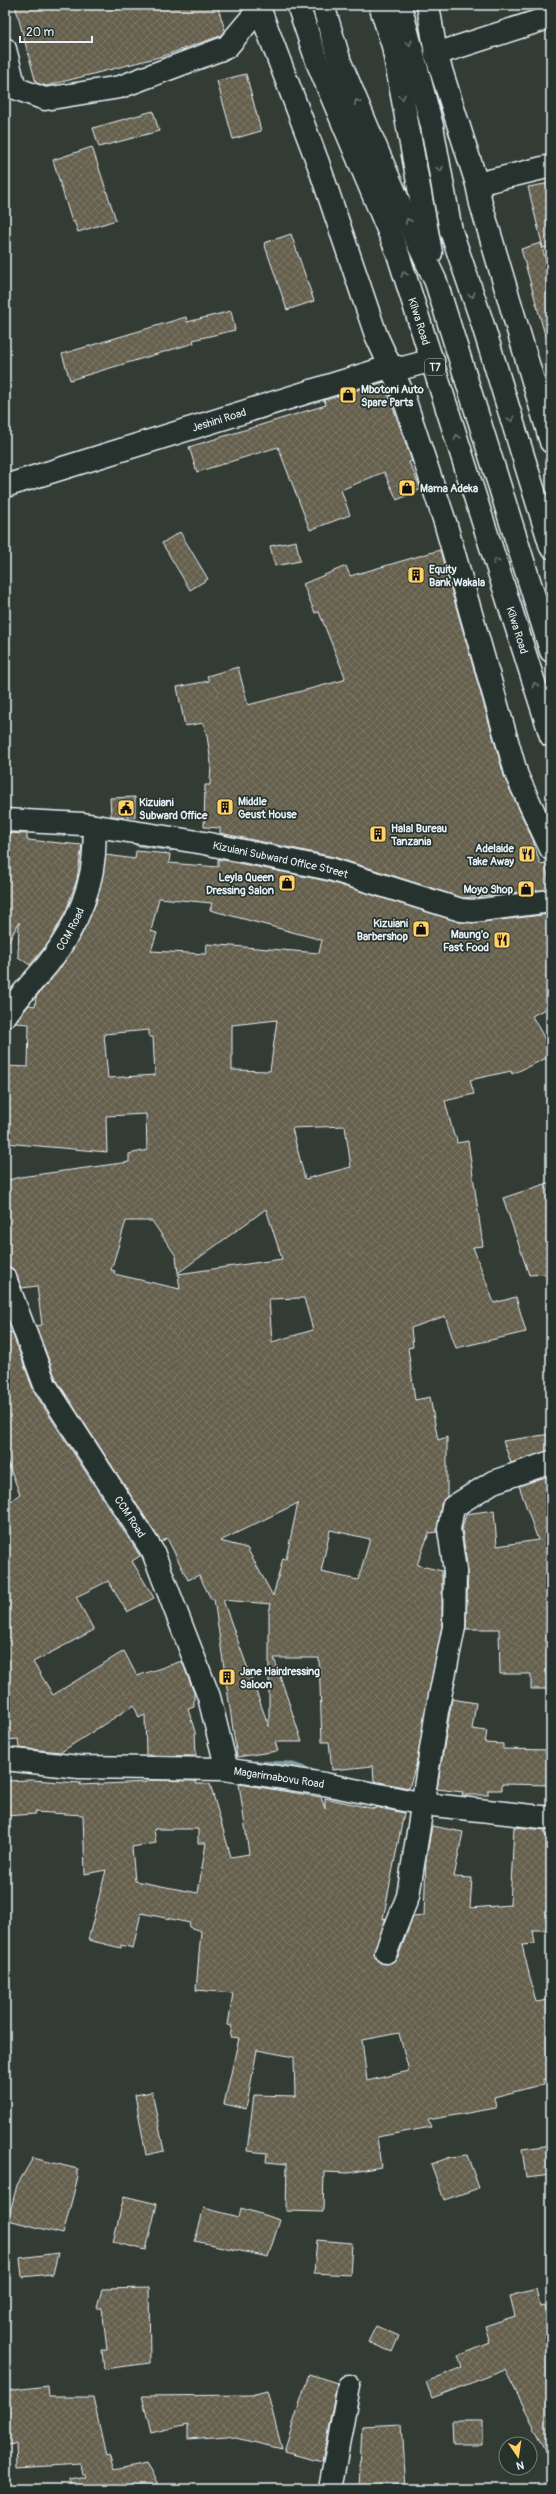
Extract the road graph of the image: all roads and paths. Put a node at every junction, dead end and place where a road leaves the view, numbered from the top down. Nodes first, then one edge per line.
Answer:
1 (298, 5) edge
2 (323, 5) edge
3 (380, 5) edge
4 (400, 5) edge
5 (428, 5) edge
6 (258, 7) edge
7 (551, 17) edge
8 (5, 49) edge
9 (436, 54) junction
10 (551, 166) edge
11 (477, 184) junction
12 (436, 282) junction
13 (433, 360) junction
14 (392, 366) junction
15 (551, 442) edge
16 (5, 486) edge
17 (545, 506) edge
18 (551, 547) edge
19 (551, 651) edge
20 (551, 736) edge
21 (5, 820) edge
22 (94, 826) junction
23 (551, 849) edge
24 (551, 901) edge
25 (5, 1016) edge
26 (5, 1278) edge
27 (551, 1462) edge
28 (5, 1759) edge
29 (224, 1770) junction
30 (424, 1804) junction
31 (551, 1818) edge
32 (386, 1952) dead end
33 (349, 2386) dead end
34 (330, 2489) edge

13 -> 1 main road, Kilwa Road / T7
12 -> 2 main road
3 -> 12 main road
4 -> 17 main road
5 - 9 main road
6 - 8 main road
6 - 14 main road
7 - 9 main road
9 - 11 main road
10 - 11 main road
11 - 15 main road
12 - 19 main road
13 - 14 main road, Jeshini Road
20 -> 13 main road, Kilwa Road / T7
14 - 16 main road, Jeshini Road
14 - 23 main road
17 - 18 main road
21 - 22 main road, Kizuiani Subward Office Street
22 - 24 main road, Kizuiani Subward Office Street
22 - 25 main road, CCM Road
26 - 29 main road, CCM Road
27 - 30 main road
28 - 29 main road, Magarimabovu Road
29 - 30 main road, Magarimabovu Road
30 - 31 main road, Magarimabovu Road
30 - 32 main road
33 - 34 main road

